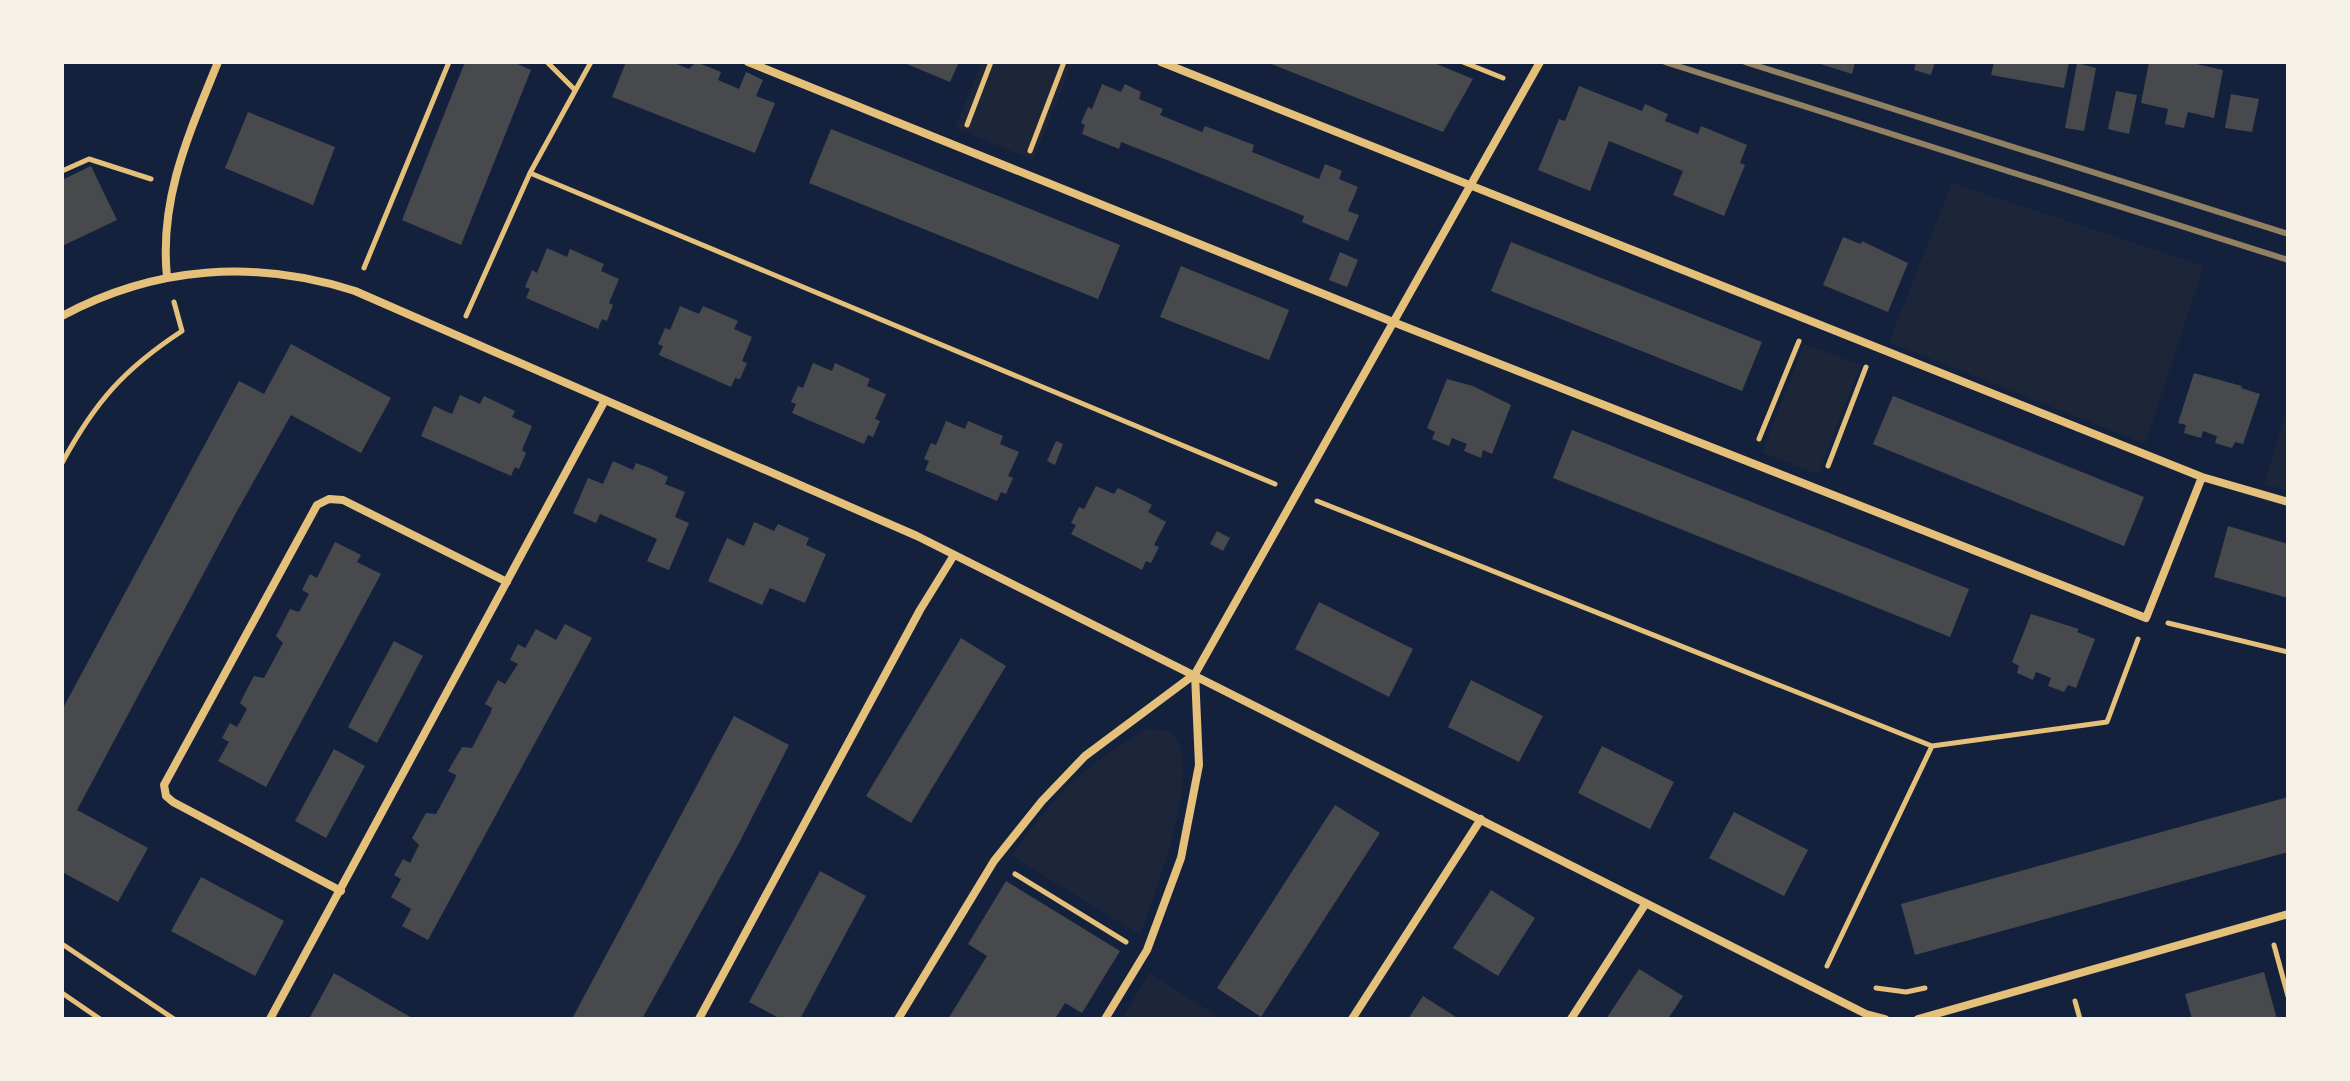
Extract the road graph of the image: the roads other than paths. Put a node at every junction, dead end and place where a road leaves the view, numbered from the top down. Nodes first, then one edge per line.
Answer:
1 (218, 62) edge
2 (748, 62) edge
3 (1161, 62) edge
4 (1540, 62) edge
5 (1470, 186) junction
6 (167, 277) junction
7 (62, 316) edge
8 (1393, 322) junction
9 (605, 400) junction
10 (2202, 477) junction
11 (2288, 502) edge
12 (954, 555) junction
13 (507, 582) junction
14 (1195, 674) junction
15 (1481, 819) junction
16 (341, 891) junction
17 (1646, 903) junction
18 (2288, 914) edge
19 (1864, 1016) edge
20 (270, 1019) edge
21 (699, 1019) edge
22 (898, 1019) edge
23 (1105, 1019) edge
24 (1352, 1019) edge
25 (1571, 1019) edge
26 (1885, 1019) edge
27 (1918, 1019) edge

1 - 6 street
2 - 8 street
3 - 5 street
4 - 5 street
5 - 8 street
5 - 10 street
6 - 7 street
6 - 9 street
8 - 10 street
8 - 14 street
9 - 12 street
9 - 13 street
10 - 11 street
12 - 14 street
12 - 21 street
13 - 16 street
13 - 16 street
14 - 15 street
14 - 22 street
14 - 23 street
15 - 17 street
15 - 24 street
16 - 20 street
17 - 19 street
17 - 25 street
18 - 27 street
19 - 26 street

